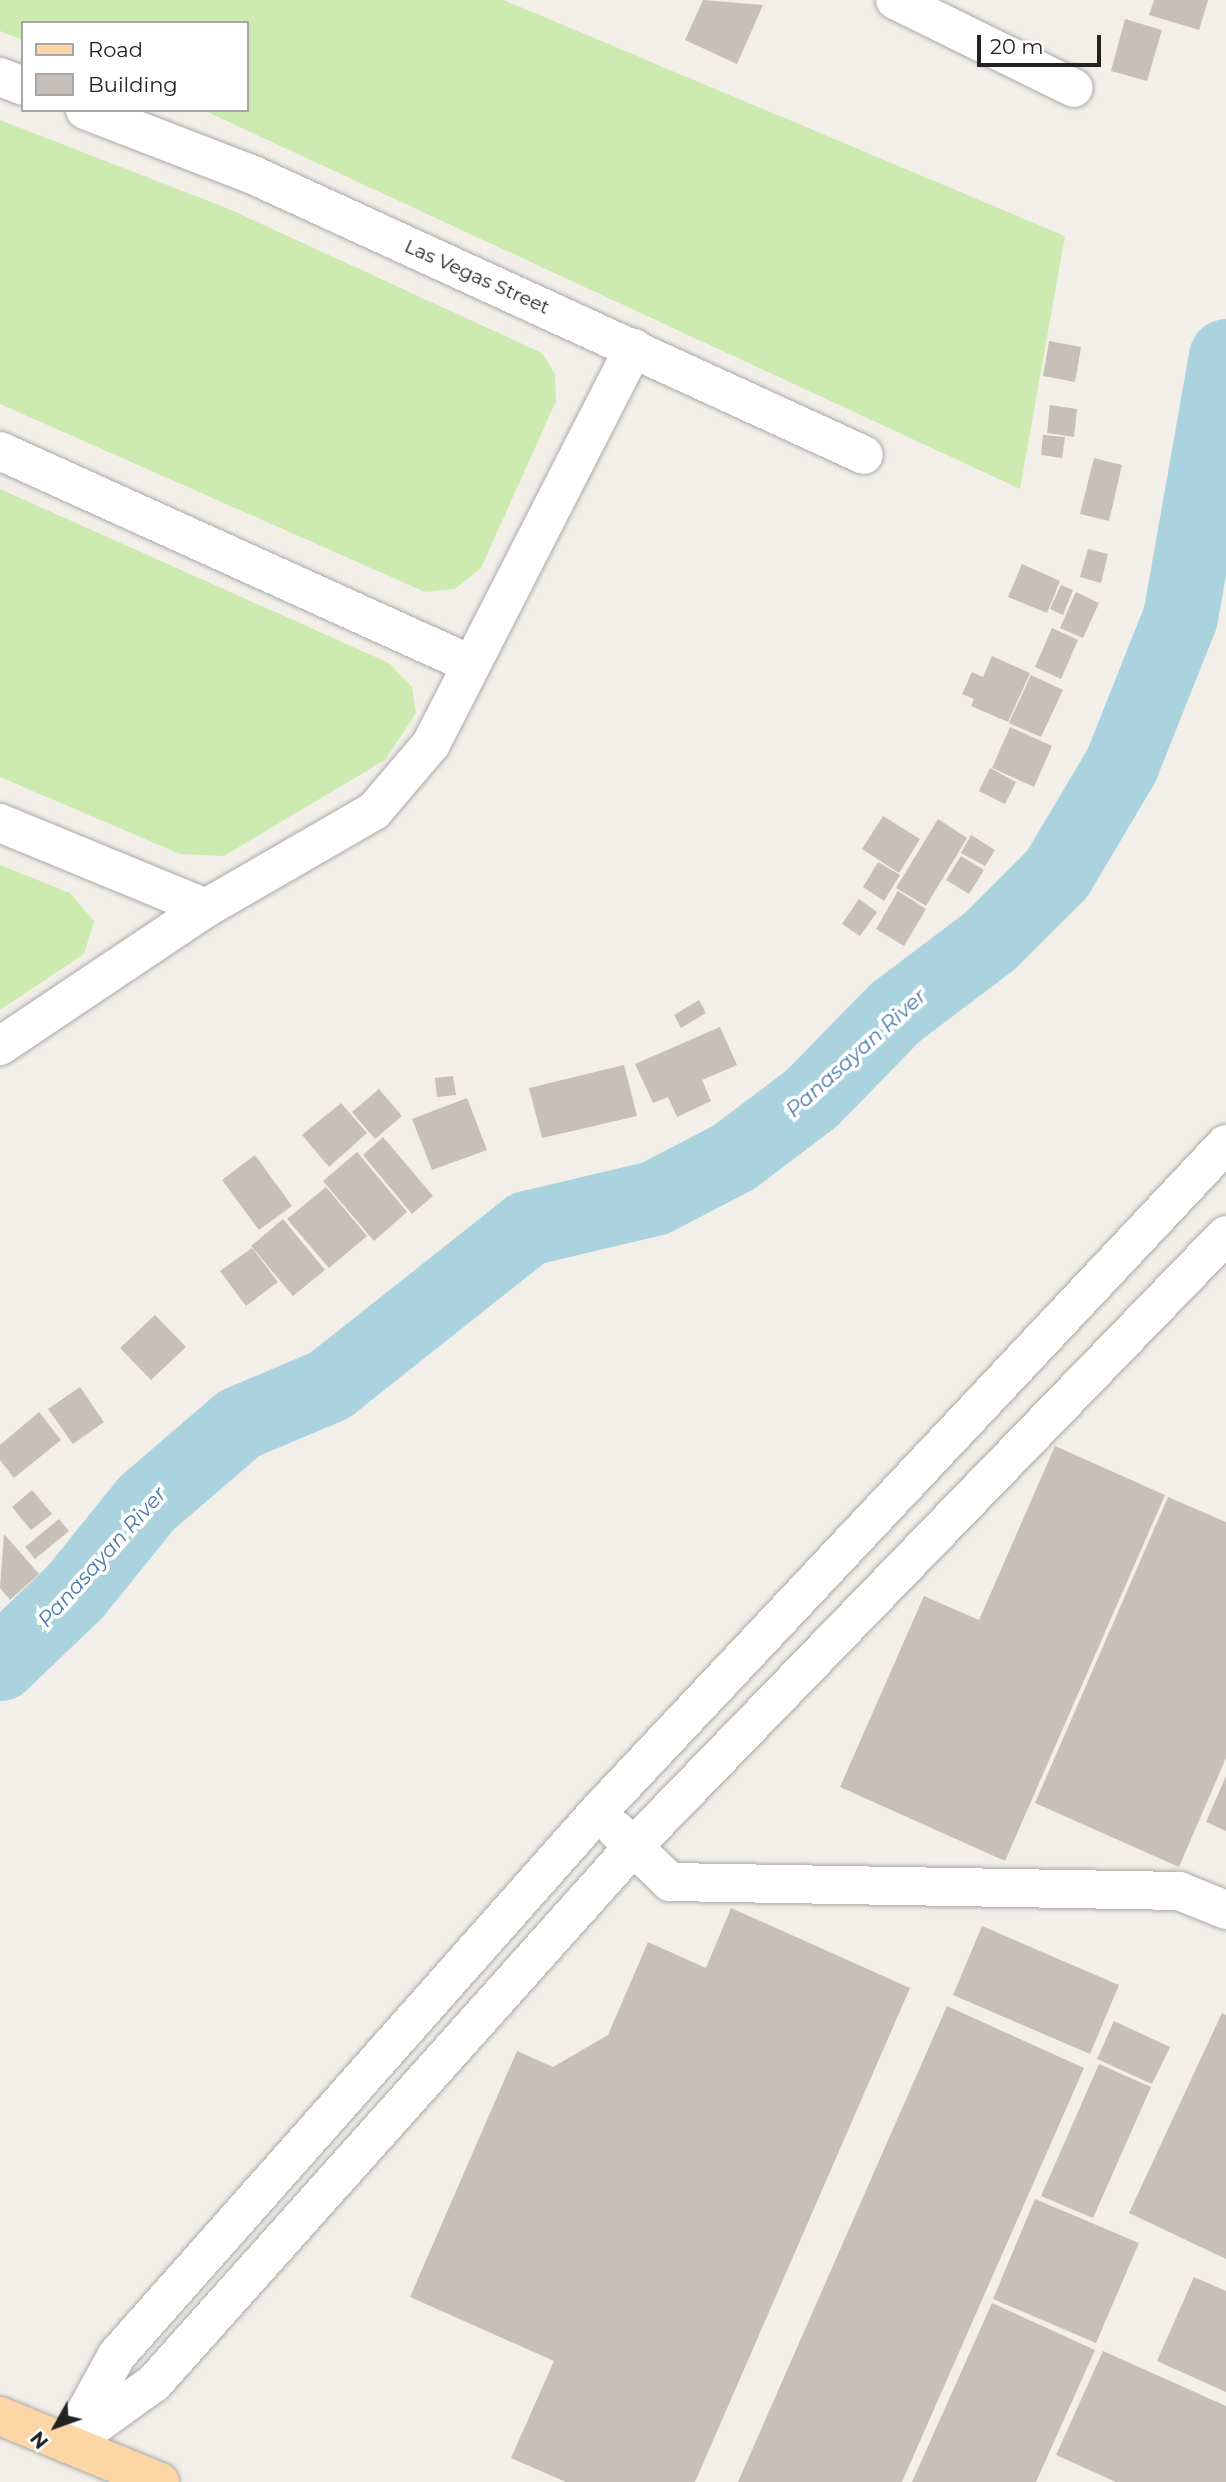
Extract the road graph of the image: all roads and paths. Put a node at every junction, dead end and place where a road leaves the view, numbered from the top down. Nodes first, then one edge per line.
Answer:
1 (895, 0) edge
2 (959, 14) edge
3 (0, 78) edge
4 (21, 85) edge
5 (1073, 88) dead end
6 (90, 112) edge
7 (634, 348) junction
8 (0, 451) edge
9 (864, 455) dead end
10 (468, 663) junction
11 (0, 823) edge
12 (206, 908) junction
13 (0, 1046) edge
14 (1226, 1144) edge
15 (1226, 1235) edge
16 (597, 1812) junction
17 (633, 1847) junction
18 (1226, 1910) edge
19 (0, 2416) edge
20 (68, 2444) junction
21 (160, 2482) edge

1 - 2 street
2 - 5 street
3 - 4 street
6 - 7 street, Las Vegas Street
7 - 9 street, Las Vegas Street
7 - 10 street
8 - 10 street
10 - 12 street
11 - 12 street
12 - 13 street
14 - 16 street
15 - 17 street
16 - 17 street
16 - 20 street
17 - 18 street
17 - 20 street
19 - 20 main road
20 - 21 main road

